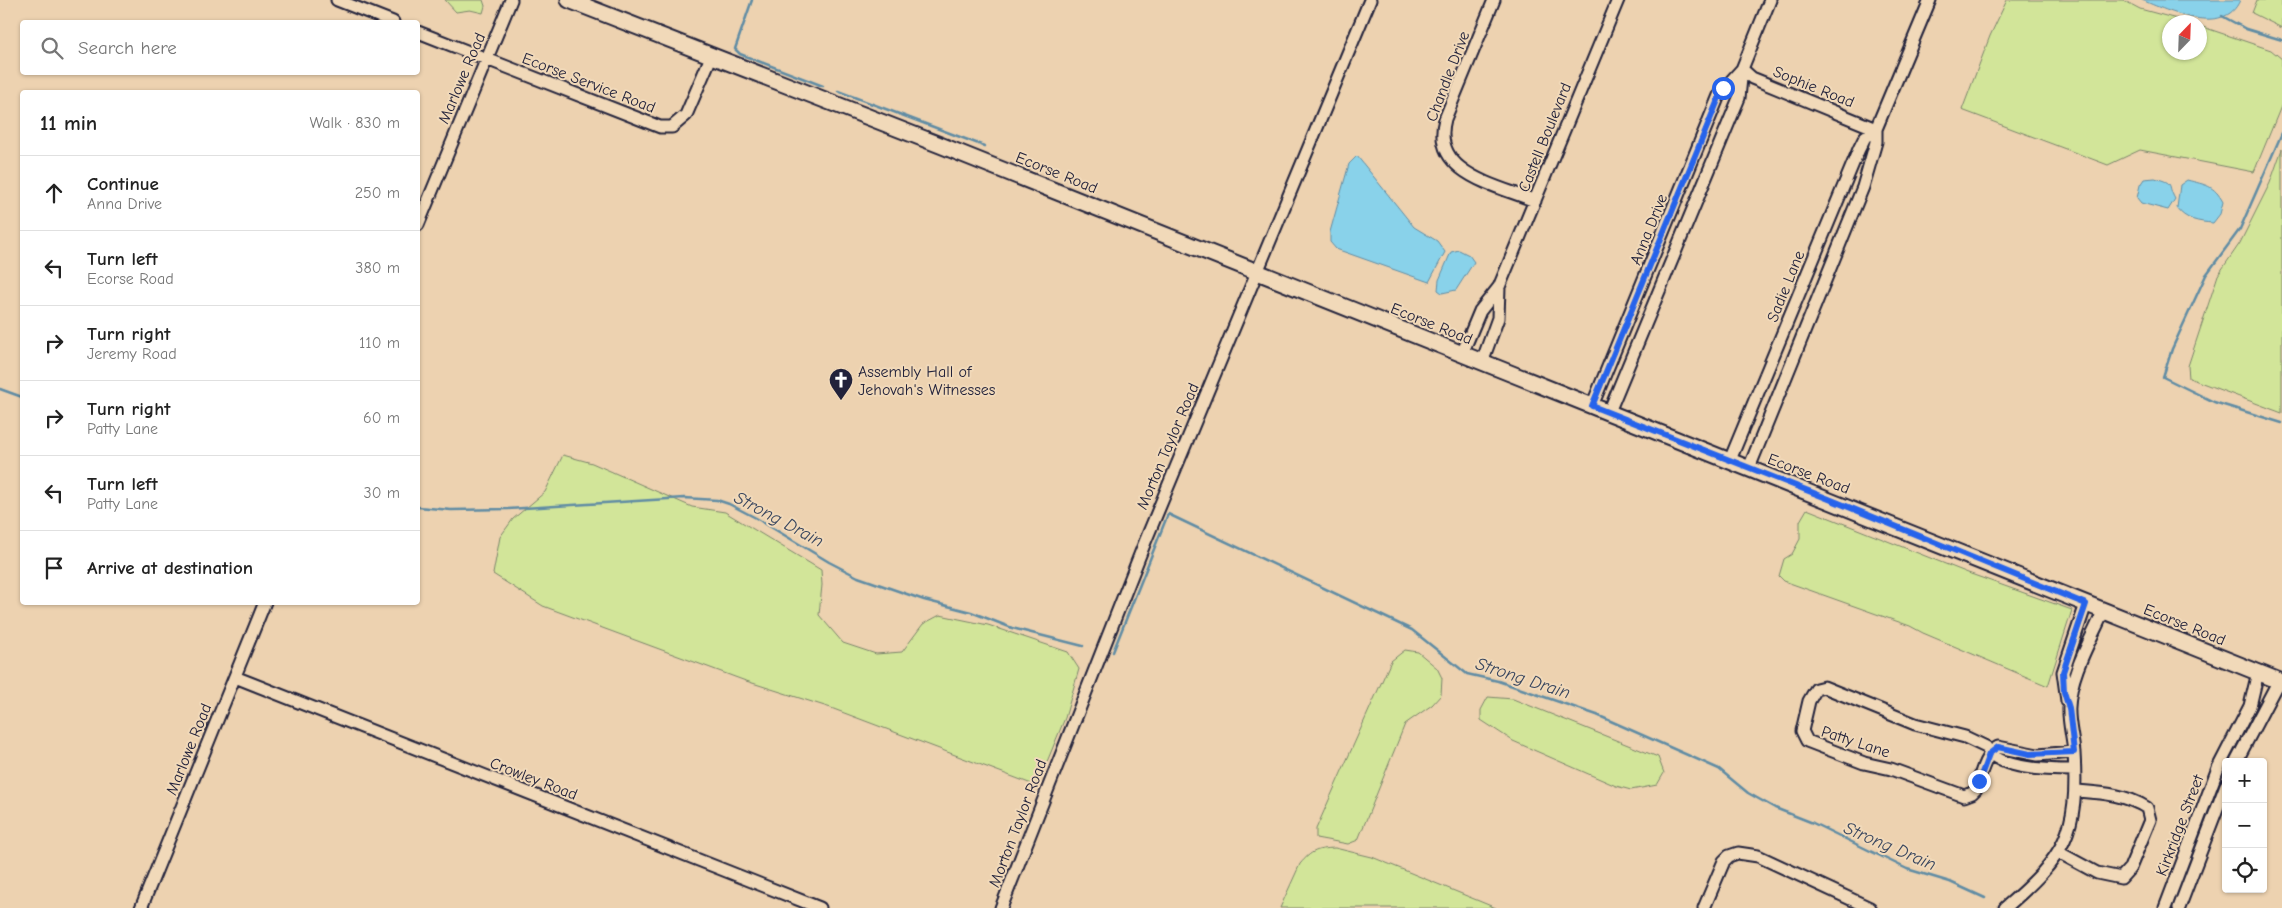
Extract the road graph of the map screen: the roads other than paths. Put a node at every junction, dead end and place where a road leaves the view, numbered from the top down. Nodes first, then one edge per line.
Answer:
1 (337, 0) edge
2 (511, 0) edge
3 (569, 0) edge
4 (1370, 0) edge
5 (1494, 0) edge
6 (1618, 0) edge
7 (1770, 0) edge
8 (1930, 0) edge
9 (388, 20) edge
10 (420, 33) edge
11 (711, 57) junction
12 (486, 59) junction
13 (1742, 69) junction
14 (1876, 129) junction
15 (1535, 202) junction
16 (420, 220) edge
17 (1258, 272) junction
18 (1499, 287) junction
19 (1462, 354) junction
20 (1482, 362) junction
21 (1592, 406) junction
22 (1609, 412) junction
23 (1730, 460) junction
24 (1749, 468) junction
25 (2086, 604) junction
26 (264, 605) edge
27 (2104, 610) junction
28 (2258, 672) junction
29 (235, 677) junction
30 (2281, 681) edge
31 (2069, 708) junction
32 (2074, 752) junction
33 (1989, 754) junction
34 (2238, 758) edge
35 (2074, 770) junction
36 (2076, 791) junction
37 (2222, 795) edge
38 (2058, 852) junction
39 (141, 908) edge
40 (820, 908) edge
41 (1001, 908) edge
42 (1704, 908) edge
43 (1870, 908) edge
44 (2005, 908) edge
45 (2164, 908) edge
46 (2179, 908) edge

1 - 9 street
2 - 12 street, Marlowe Road
3 - 11 main road, Ecorse Road
4 - 17 street, Morton Taylor Road
5 - 15 street, Chandle Drive
6 - 15 street, Castell Boulevard
7 - 13 street, Anna Drive
8 - 14 street, Sadie Lane
10 - 12 street, Ecorse Service Road
11 - 12 street, Ecorse Service Road
11 - 17 main road, Ecorse Road
12 - 16 street, Marlowe Road
13 - 14 street, Sophie Road
13 - 21 street, Anna Drive
13 - 22 street, Anna Drive
14 - 23 street, Sadie Lane
14 - 24 street, Sadie Lane
15 - 18 street, Castell Boulevard
17 - 19 main road, Ecorse Road
17 - 41 street, Morton Taylor Road
18 - 19 street, Castell Boulevard
18 - 20 street, Castell Boulevard
19 - 20 main road, Ecorse Road
20 - 21 main road, Ecorse Road
21 - 22 main road, Ecorse Road
22 - 23 main road, Ecorse Road
23 - 24 main road, Ecorse Road
24 - 25 main road, Ecorse Road
25 - 27 main road, Ecorse Road
25 - 31 street
26 - 29 street, Marlowe Road
27 - 28 main road, Ecorse Road
27 - 31 street
28 - 30 main road, Ecorse Road
28 - 45 street, Kirkridge Street
29 - 39 street, Marlowe Road
29 - 40 street, Crowley Road
30 - 34 street
31 - 32 street
32 - 33 street
32 - 35 street
33 - 33 street, Patty Lane
33 - 35 street, Patty Lane
35 - 36 street
36 - 38 street
36 - 38 street
37 - 46 street, Kirkridge Street
38 - 44 street
42 - 43 street

